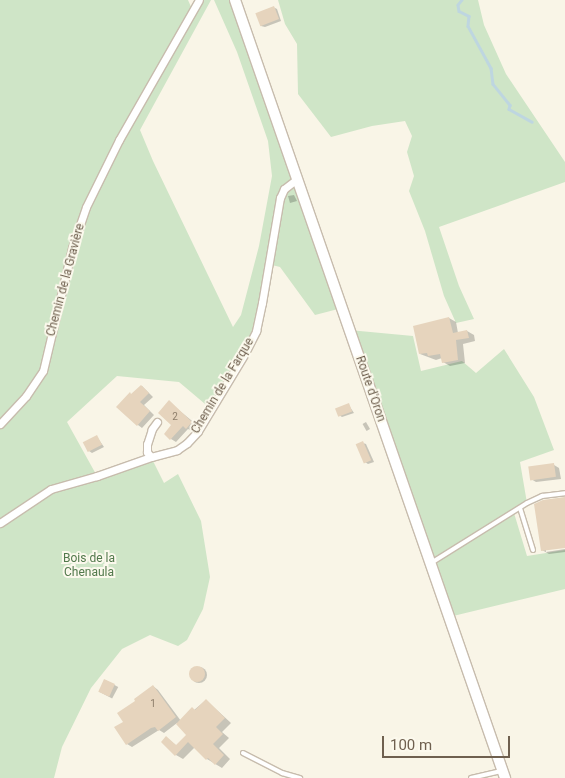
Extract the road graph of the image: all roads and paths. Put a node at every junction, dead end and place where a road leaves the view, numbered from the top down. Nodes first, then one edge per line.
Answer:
1 (199, 0) edge
2 (235, 0) edge
3 (297, 179) junction
4 (157, 422) dead end
5 (0, 424) edge
6 (151, 456) junction
7 (565, 493) edge
8 (520, 508) junction
9 (0, 523) edge
10 (533, 550) dead end
11 (431, 563) junction
12 (243, 753) dead end
13 (504, 774) edge
14 (300, 778) edge
15 (471, 778) edge

1 - 5 street, Chemin de la Gravière
2 - 3 main road, Route d'Oron
3 - 6 street, Chemin de la Farque
3 - 11 main road, Route d'Oron
4 - 6 street
6 - 9 street, Chemin de la Farque
7 - 8 lane
8 - 10 lane
8 - 11 lane
11 - 13 main road, Route d'Oron
12 - 14 lane
13 - 15 lane

